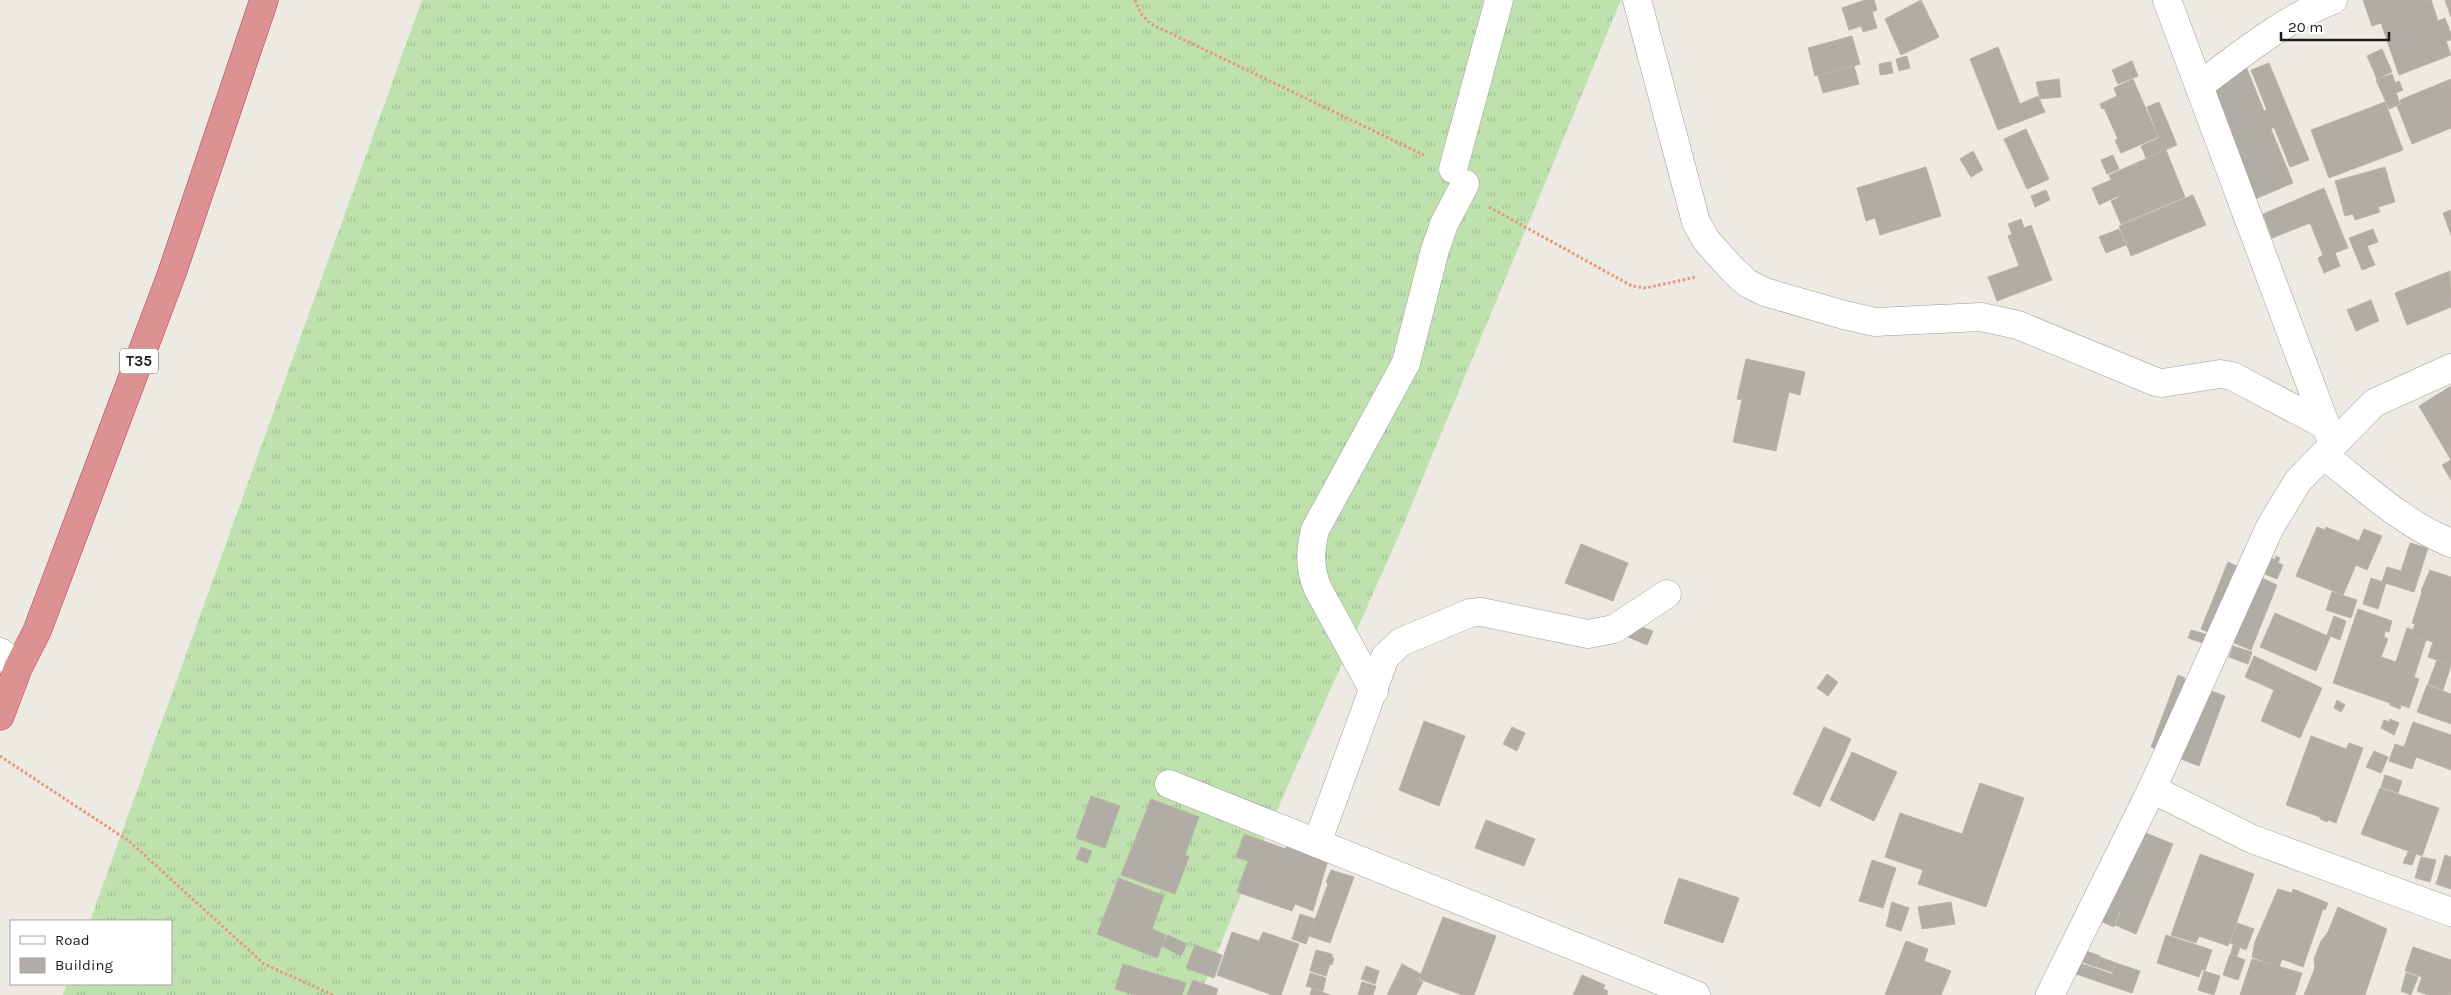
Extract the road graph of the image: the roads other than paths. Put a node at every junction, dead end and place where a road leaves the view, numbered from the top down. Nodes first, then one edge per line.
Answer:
1 (264, 0) edge
2 (1499, 0) edge
3 (1637, 0) edge
4 (2167, 0) edge
5 (2333, 0) edge
6 (2200, 85) junction
7 (2451, 368) edge
8 (2327, 441) junction
9 (2451, 543) edge
10 (1667, 594) dead end
11 (9, 660) edge
12 (1374, 692) junction
13 (0, 716) edge
14 (1169, 784) dead end
15 (2152, 789) junction
16 (1317, 843) junction
17 (2451, 912) edge
18 (1696, 995) edge
19 (2050, 995) edge

1 - 11 highway, T35
2 - 12 street
3 - 8 street
4 - 6 street
5 - 6 street
6 - 8 street
7 - 8 street
8 - 9 street
8 - 15 street
10 - 12 street
11 - 13 highway, T35
12 - 16 street
14 - 16 street
15 - 17 street
15 - 19 street
16 - 18 street

